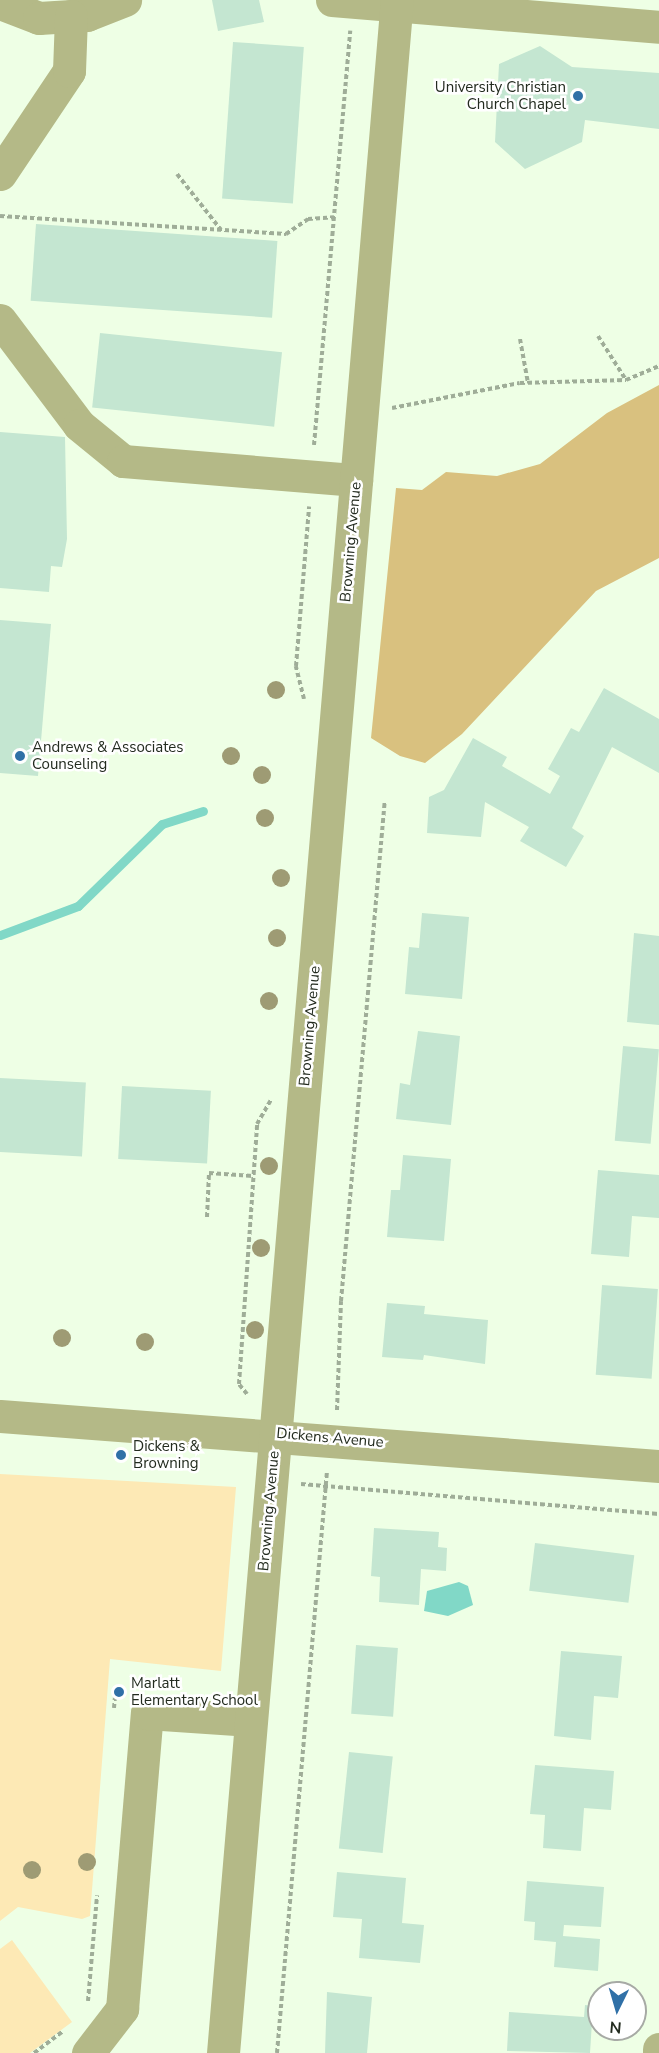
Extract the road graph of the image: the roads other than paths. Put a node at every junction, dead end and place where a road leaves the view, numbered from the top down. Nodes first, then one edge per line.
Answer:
1 (125, 0) edge
2 (342, 2) edge
3 (0, 3) edge
4 (396, 3) edge
5 (71, 16) junction
6 (659, 27) edge
7 (0, 174) edge
8 (0, 320) edge
9 (356, 480) junction
10 (0, 1416) edge
11 (275, 1433) junction
12 (659, 1466) edge
13 (251, 1720) junction
14 (88, 2053) edge
15 (223, 2053) edge

1 - 5 street
2 - 4 street
3 - 5 street
4 - 6 street
4 - 9 street, Browning Avenue
5 - 7 street
8 - 9 street
9 - 11 street, Browning Avenue
10 - 11 street, Dickens Avenue
11 - 12 street, Dickens Avenue
11 - 13 street, Browning Avenue
13 - 14 street
13 - 15 street, Browning Avenue

